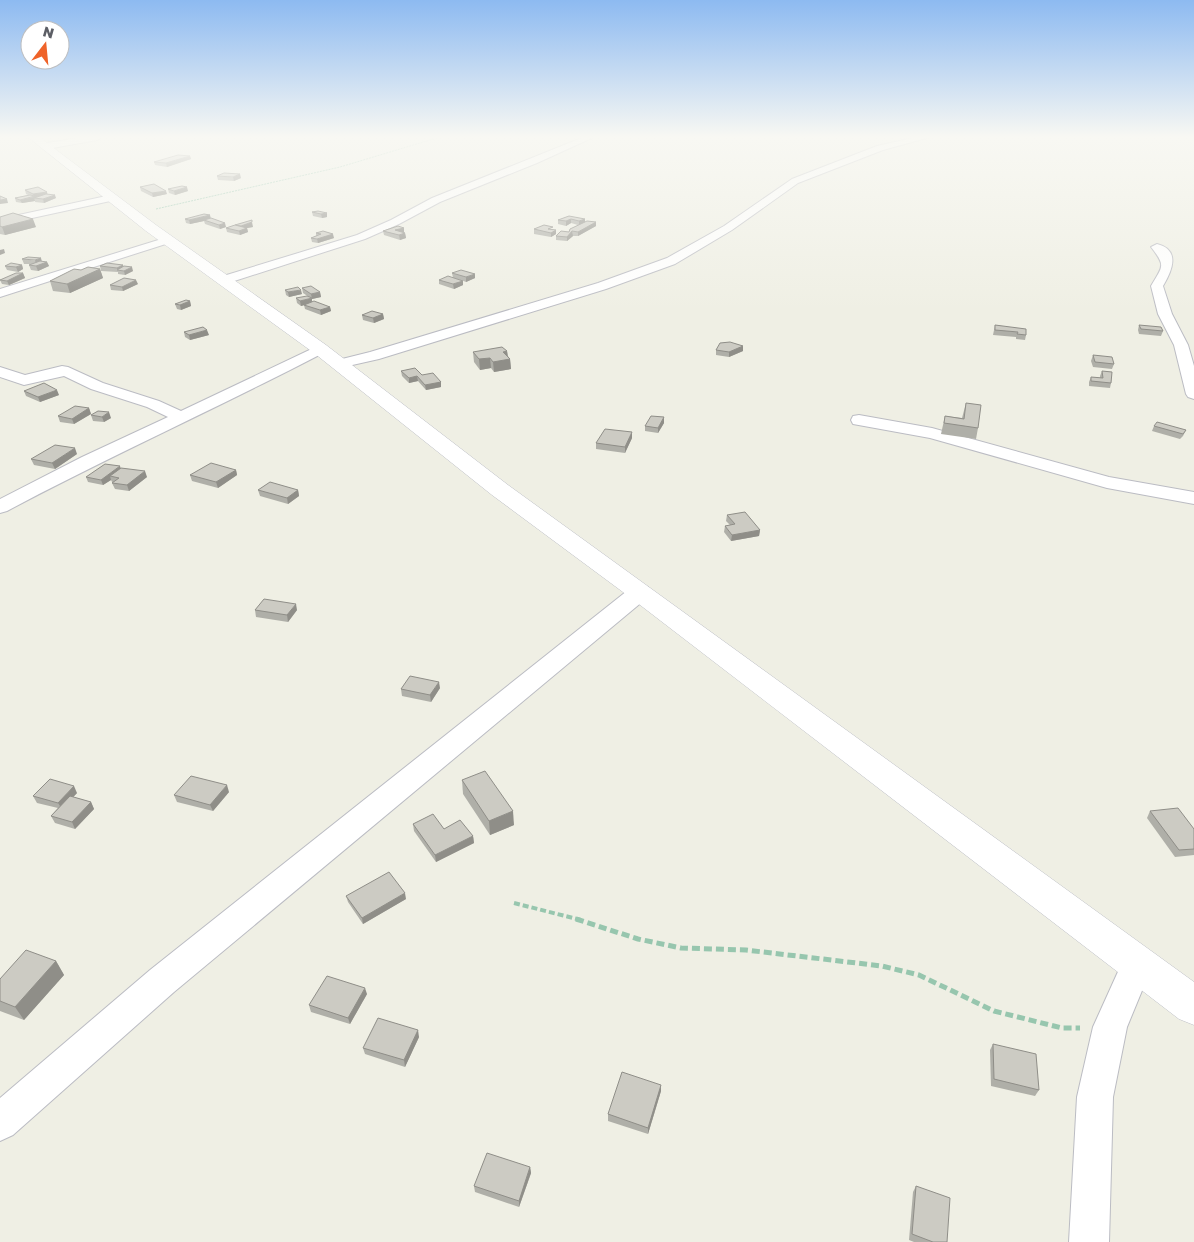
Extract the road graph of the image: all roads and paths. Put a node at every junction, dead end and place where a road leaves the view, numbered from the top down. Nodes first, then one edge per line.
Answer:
1 (107, 195) edge
2 (220, 195) edge
3 (449, 195) edge
4 (775, 195) edge
5 (111, 198) junction
6 (133, 213) junction
7 (0, 222) edge
8 (168, 240) junction
9 (1157, 247) dead end
10 (224, 280) junction
11 (0, 293) edge
12 (330, 357) junction
13 (0, 372) edge
14 (1194, 394) edge
15 (182, 418) junction
16 (859, 420) dead end
17 (1194, 498) edge
18 (0, 507) edge
19 (640, 592) junction
20 (514, 903) dead end
21 (1137, 964) junction
22 (1194, 1006) edge
23 (1110, 1027) junction
24 (0, 1122) edge
25 (1089, 1242) edge

1 - 5 main road
2 - 6 path
3 - 10 street
4 - 12 street
5 - 6 main road
5 - 7 street
6 - 8 main road
8 - 10 main road
8 - 11 street
9 - 14 street
10 - 12 main road
12 - 15 street
12 - 19 main road
13 - 15 street
15 - 18 street
16 - 17 street
19 - 21 main road
19 - 24 street
20 - 23 path
21 - 22 main road
21 - 23 street
23 - 25 street

